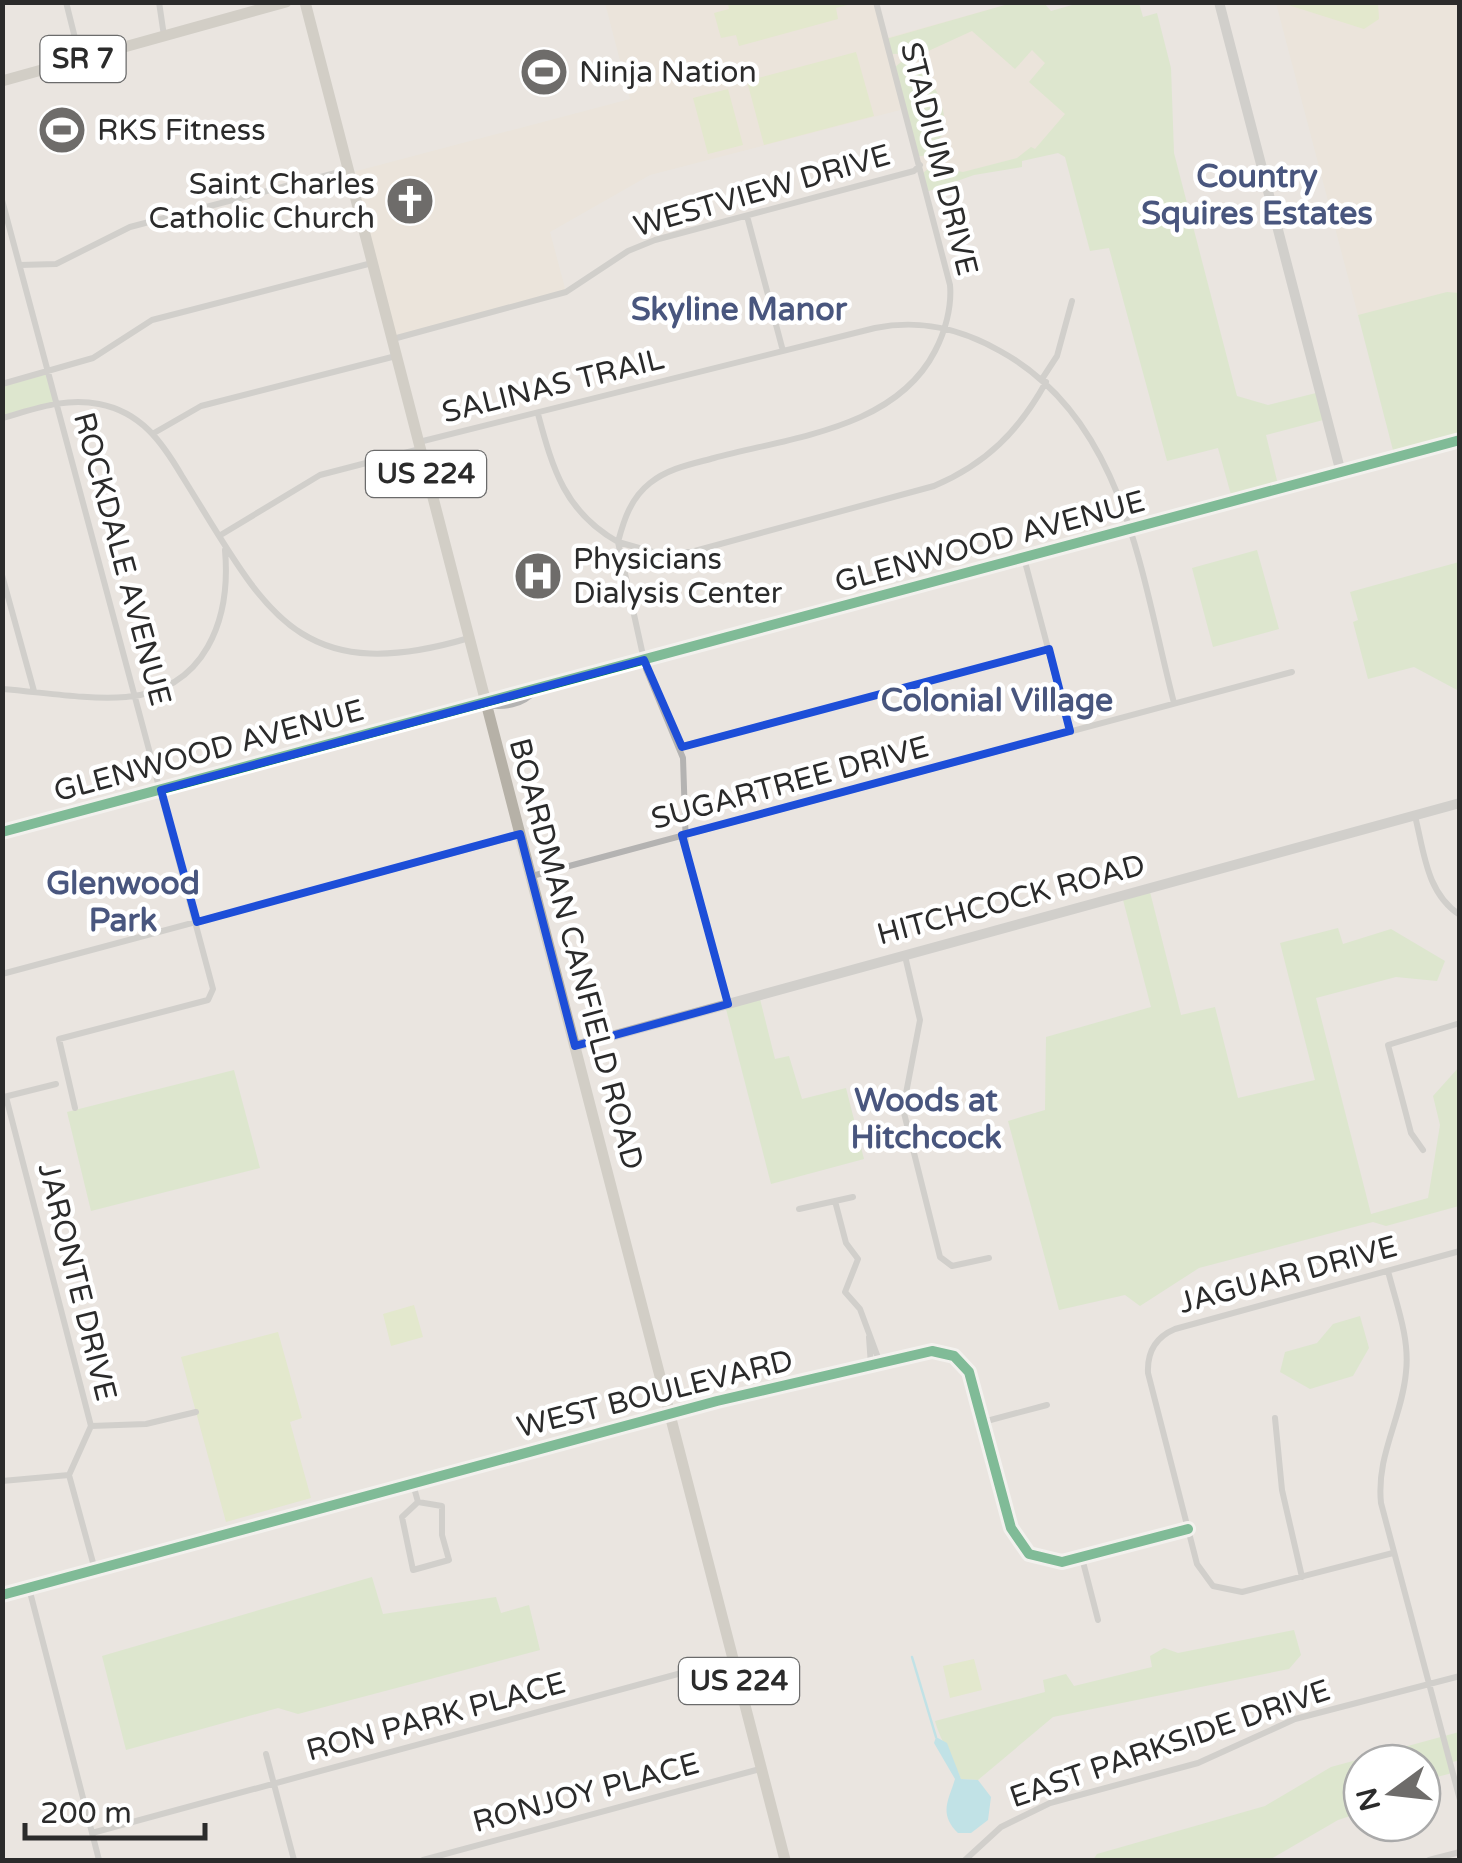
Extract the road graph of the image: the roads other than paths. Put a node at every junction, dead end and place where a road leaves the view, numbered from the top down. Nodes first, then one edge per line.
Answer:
1 (66, 2) edge
2 (159, 2) edge
3 (286, 2) edge
4 (305, 2) edge
5 (876, 2) edge
6 (1219, 2) edge
7 (164, 37) junction
8 (80, 60) junction
9 (2, 81) edge
10 (920, 165) junction
11 (348, 170) junction
12 (2, 200) edge
13 (747, 216) junction
14 (372, 262) junction
15 (20, 264) junction
16 (1072, 301) dead end
17 (944, 328) junction
18 (392, 339) junction
19 (783, 351) junction
20 (396, 356) junction
21 (49, 372) junction
22 (1044, 380) junction
23 (2, 384) edge
24 (58, 403) junction
25 (538, 414) junction
26 (2, 418) edge
27 (154, 433) junction
28 (1460, 440) edge
29 (419, 446) junction
30 (1341, 472) junction
31 (1128, 530) junction
32 (219, 536) junction
33 (618, 542) junction
34 (225, 548) junction
35 (1024, 558) junction
36 (2, 575) edge
37 (468, 638) junction
38 (1048, 649) junction
39 (644, 660) junction
40 (1292, 672) dead end
41 (2, 689) edge
42 (34, 691) junction
43 (135, 695) junction
44 (486, 703) junction
45 (1174, 704) junction
46 (1070, 731) junction
47 (680, 747) junction
48 (161, 790) junction
49 (1460, 804) edge
50 (1415, 816) junction
51 (2, 832) edge
52 (520, 835) junction
53 (684, 835) junction
54 (530, 876) junction
55 (1460, 915) edge
56 (196, 922) junction
57 (905, 955) junction
58 (2, 974) edge
59 (728, 1004) junction
60 (1460, 1023) edge
61 (575, 1046) junction
62 (56, 1084) dead end
63 (4, 1097) edge
64 (75, 1108) dead end
65 (1423, 1150) dead end
66 (853, 1197) dead end
67 (835, 1202) junction
68 (799, 1209) dead end
69 (1460, 1251) edge
70 (988, 1258) dead end
71 (1388, 1271) junction
72 (875, 1364) junction
73 (1047, 1405) dead end
74 (196, 1412) dead end
75 (670, 1414) junction
76 (1275, 1418) dead end
77 (984, 1422) junction
78 (90, 1426) junction
79 (69, 1475) junction
80 (2, 1481) edge
81 (413, 1483) junction
82 (418, 1502) junction
83 (1188, 1529) junction
84 (1393, 1553) junction
85 (1082, 1558) junction
86 (94, 1570) junction
87 (1302, 1577) junction
88 (29, 1588) junction
89 (2, 1595) edge
90 (1098, 1620) dead end
91 (733, 1659) junction
92 (1460, 1676) edge
93 (1429, 1684) junction
94 (266, 1754) dead end
95 (761, 1769) junction
96 (274, 1784) junction
97 (1460, 1800) edge
98 (92, 1833) junction
99 (1460, 1852) edge
100 (99, 1860) edge
101 (294, 1860) edge
102 (423, 1860) edge
103 (785, 1860) edge
104 (964, 1860) edge
105 (1429, 1860) edge

1 - 8 street
2 - 7 street
3 - 7 main road, SR 7
4 - 11 main road, BOARDMAN CANFIELD ROAD / US 224
5 - 10 street, STADIUM DRIVE
6 - 30 street
7 - 8 main road, SR 7
8 - 9 main road, SR 7
10 - 13 street, WESTVIEW DRIVE
10 - 17 street, STADIUM DRIVE
11 - 14 main road, BOARDMAN CANFIELD ROAD / US 224
11 - 15 street
12 - 15 street, ROCKDALE AVENUE
13 - 18 street, WESTVIEW DRIVE
13 - 19 street
14 - 18 main road, BOARDMAN CANFIELD ROAD / US 224
14 - 21 street
15 - 21 street, ROCKDALE AVENUE
16 - 22 street
17 - 19 street, SALINAS TRAIL
17 - 22 street, SALINAS TRAIL
17 - 33 street
18 - 20 main road, BOARDMAN CANFIELD ROAD / US 224
19 - 25 street, SALINAS TRAIL
20 - 27 street
20 - 29 main road, BOARDMAN CANFIELD ROAD / US 224
21 - 23 street
21 - 24 street, ROCKDALE AVENUE
22 - 31 street, SALINAS TRAIL
22 - 33 street
24 - 26 street
24 - 27 street
24 - 43 street, ROCKDALE AVENUE
25 - 29 street, SALINAS TRAIL
25 - 33 street
27 - 32 street
28 - 30 street, GLENWOOD AVENUE
29 - 32 street, SALINAS TRAIL
29 - 37 main road, BOARDMAN CANFIELD ROAD / US 224
30 - 31 street, GLENWOOD AVENUE
31 - 35 street, GLENWOOD AVENUE
31 - 45 street, SALINAS TRAIL
32 - 34 street
33 - 39 street
34 - 37 street
34 - 43 street
35 - 38 street
35 - 39 street, GLENWOOD AVENUE
36 - 42 street
37 - 44 main road, BOARDMAN CANFIELD ROAD / US 224
38 - 46 street
38 - 47 street
39 - 44 street, GLENWOOD AVENUE
39 - 47 street
40 - 45 street, SUGARTREE DRIVE
41 - 42 street
42 - 43 street
43 - 48 street, ROCKDALE AVENUE
44 - 48 street, GLENWOOD AVENUE
44 - 52 main road, BOARDMAN CANFIELD ROAD / US 224
45 - 46 street, SUGARTREE DRIVE
46 - 53 street, SUGARTREE DRIVE
47 - 53 street
48 - 51 street, GLENWOOD AVENUE
48 - 56 street, ROCKDALE AVENUE
49 - 50 street, HITCHCOCK ROAD
50 - 55 street
50 - 57 street, HITCHCOCK ROAD
52 - 54 main road, BOARDMAN CANFIELD ROAD / US 224
52 - 56 street
53 - 54 street, SUGARTREE DRIVE
53 - 59 street
54 - 61 main road, BOARDMAN CANFIELD ROAD / US 224
56 - 58 street
56 - 64 street, ROCKDALE AVENUE
57 - 59 street, HITCHCOCK ROAD
57 - 70 street
59 - 61 street, HITCHCOCK ROAD
60 - 65 street
61 - 75 main road, BOARDMAN CANFIELD ROAD / US 224
62 - 63 street
63 - 78 street, JARONTE DRIVE
66 - 67 street
67 - 68 street
67 - 72 street
69 - 71 street, JAGUAR DRIVE
71 - 83 street, JAGUAR DRIVE
71 - 84 street
72 - 75 street, WEST BOULEVARD
72 - 77 street, WEST BOULEVARD
73 - 77 street
74 - 78 street
75 - 81 street, WEST BOULEVARD
75 - 91 main road, BOARDMAN CANFIELD ROAD / US 224
76 - 87 street
77 - 85 street, WEST BOULEVARD
78 - 79 street, JARONTE DRIVE
79 - 80 street
79 - 86 street
81 - 82 street
81 - 86 street, WEST BOULEVARD
82 - 82 street
83 - 85 street, WEST BOULEVARD
83 - 87 street, JAGUAR DRIVE
84 - 87 street, JAGUAR DRIVE
84 - 93 street
85 - 90 street
86 - 88 street, WEST BOULEVARD
88 - 89 street, WEST BOULEVARD
88 - 98 street
91 - 95 main road, BOARDMAN CANFIELD ROAD / US 224
91 - 96 street, RON PARK PLACE
92 - 93 street, EAST PARKSIDE DRIVE
93 - 97 street
93 - 104 street, EAST PARKSIDE DRIVE
94 - 96 street
95 - 102 street, RONJOY PLACE
95 - 103 main road, BOARDMAN CANFIELD ROAD / US 224
96 - 98 street, RON PARK PLACE
96 - 101 street
98 - 100 street
99 - 105 street

